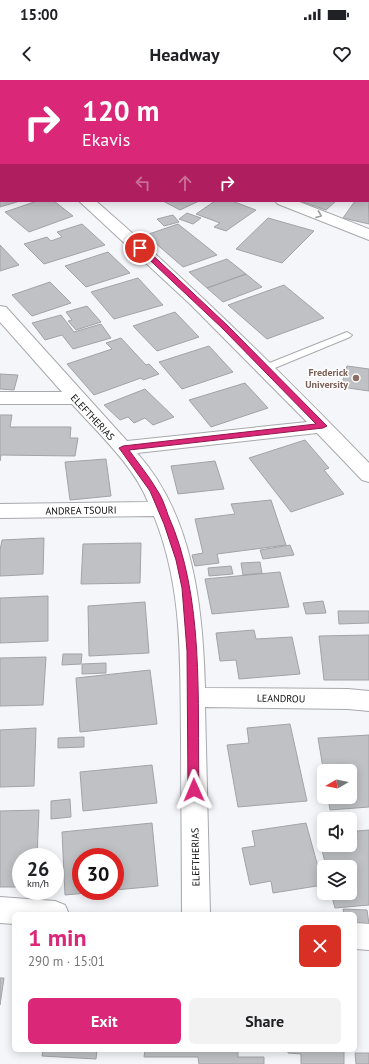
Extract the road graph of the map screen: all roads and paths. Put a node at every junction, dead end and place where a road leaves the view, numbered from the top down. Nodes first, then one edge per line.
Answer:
1 (88, 202) edge
2 (286, 202) edge
3 (369, 235) edge
4 (0, 311) edge
5 (347, 335) dead end
6 (266, 368) junction
7 (0, 398) edge
8 (76, 398) junction
9 (323, 426) junction
10 (123, 448) junction
11 (369, 474) edge
12 (162, 509) junction
13 (0, 510) edge
14 (192, 697) junction
15 (369, 701) edge
16 (0, 910) edge
17 (28, 912) edge
18 (196, 912) edge
19 (357, 936) edge
20 (369, 937) edge

1 - 6 street
2 -> 3 street
4 - 8 street, ELEFTHERIAS
5 - 6 lane
6 - 9 street
7 - 8 street
8 - 10 street, ELEFTHERIAS
9 - 10 street
9 - 11 street
10 - 12 street, ELEFTHERIAS
12 - 13 street, ANDREA TSOURI
12 - 14 street, ELEFTHERIAS
14 - 15 street, LEANDROU
14 - 18 street, ELEFTHERIAS
16 - 17 street
19 - 20 street

